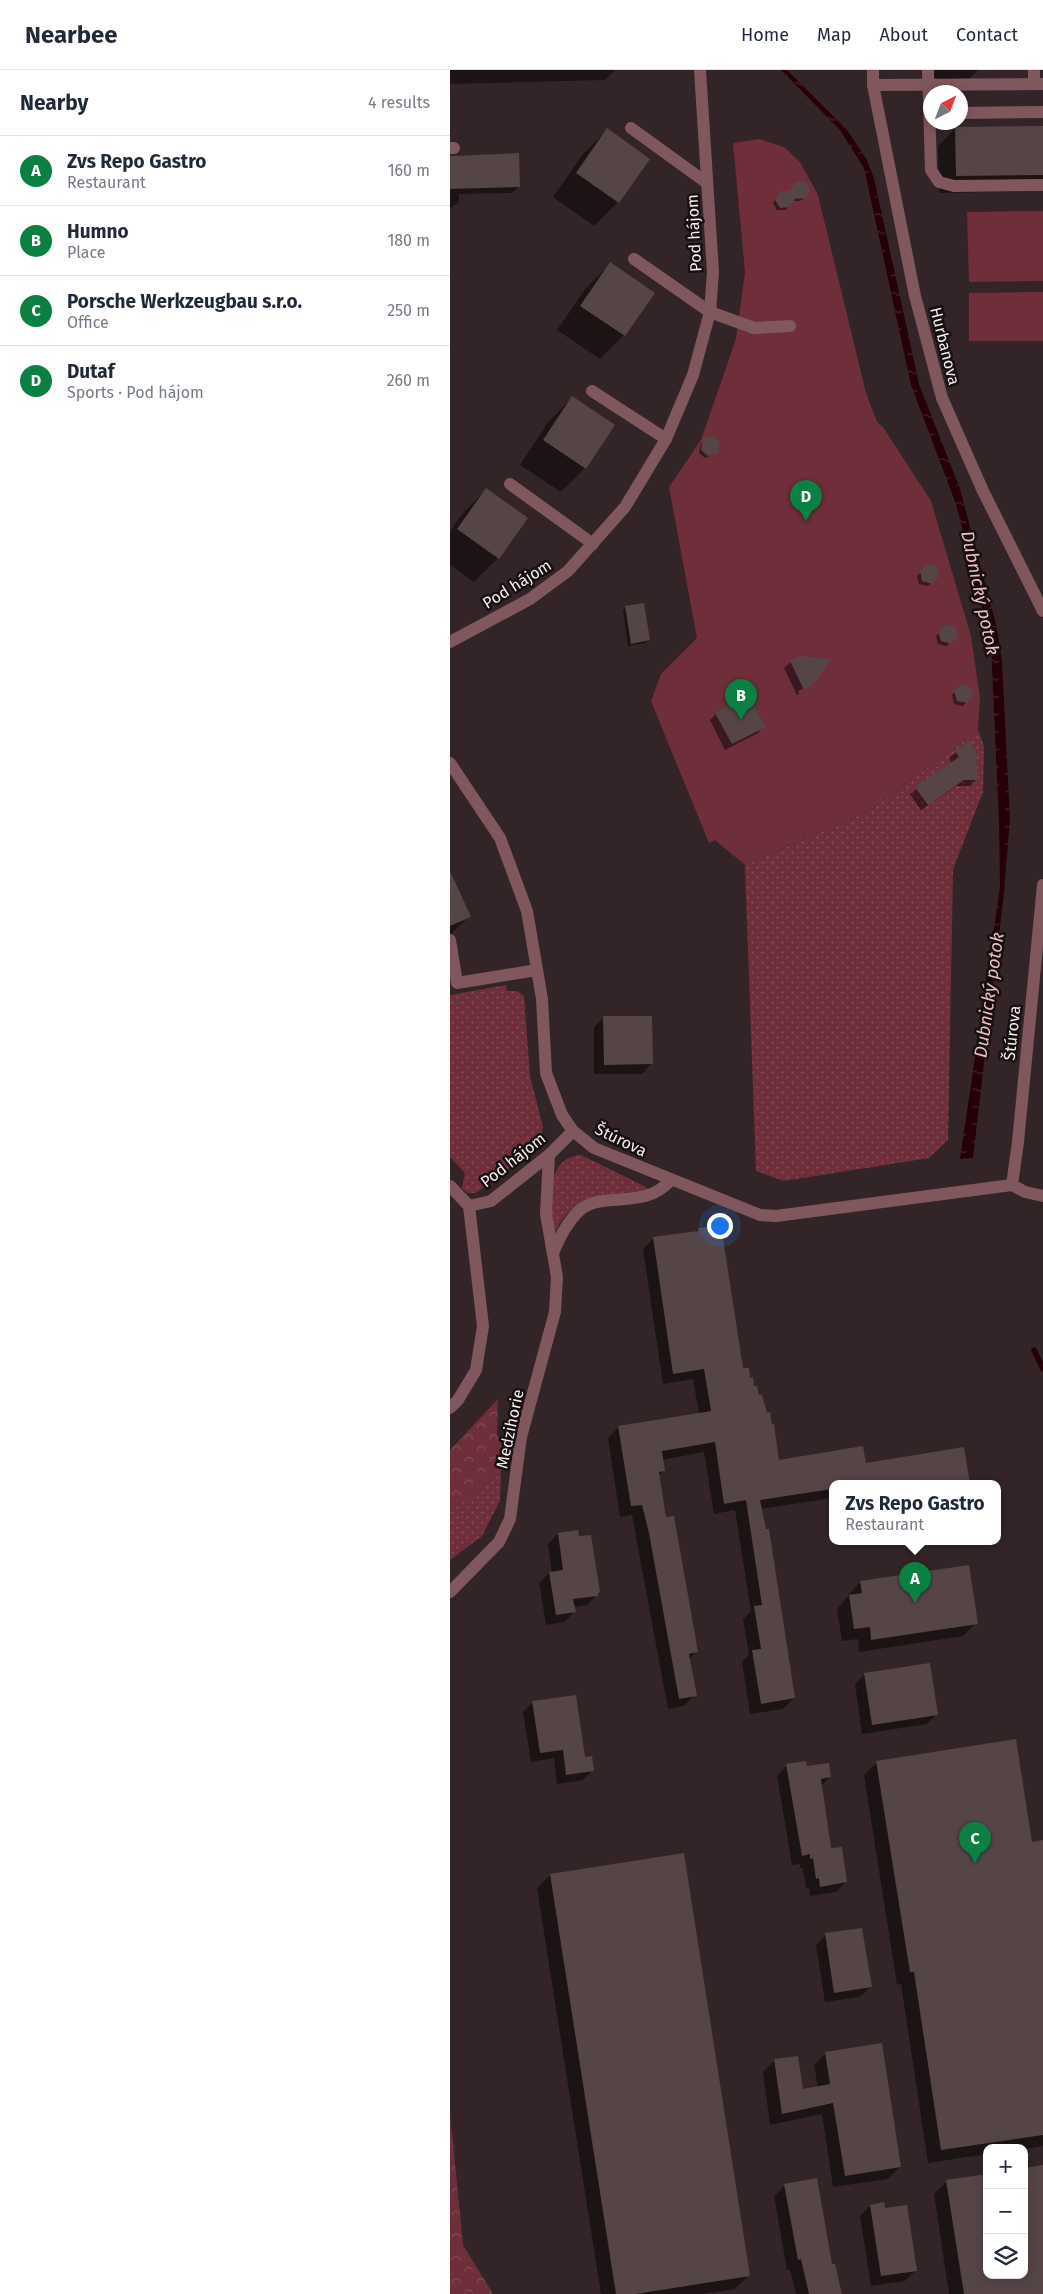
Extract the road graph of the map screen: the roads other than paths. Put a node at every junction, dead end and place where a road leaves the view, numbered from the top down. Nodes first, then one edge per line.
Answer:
1 (700, 70) edge
2 (873, 70) edge
3 (928, 70) edge
4 (1034, 70) edge
5 (1038, 84) edge
6 (873, 85) junction
7 (923, 85) edge
8 (929, 85) joint
9 (1043, 112) edge
10 (968, 113) edge
11 (631, 128) dead end
12 (930, 130) edge
13 (707, 183) junction
14 (1043, 185) edge
15 (634, 259) dead end
16 (710, 312) junction
17 (790, 326) dead end
18 (592, 391) dead end
19 (666, 439) junction
20 (510, 484) dead end
21 (594, 544) junction
22 (1042, 607) edge
23 (450, 642) edge
24 (450, 764) edge
25 (1043, 885) edge
26 (450, 940) edge
27 (537, 970) junction
28 (574, 1131) junction
29 (549, 1155) junction
30 (671, 1180) junction
31 (1012, 1185) junction
32 (450, 1186) edge
33 (1043, 1196) edge
34 (469, 1206) junction
35 (553, 1253) junction
36 (450, 1408) edge
37 (450, 1592) edge

1 - 13 street, Pod hájom
2 - 6 street, Hurbanova
3 - 8 street
4 - 5 street
5 - 8 street
6 - 7 street
6 - 22 street, Hurbanova
9 - 10 street
11 - 13 street, Pod hájom
12 - 14 street
13 - 16 street, Pod hájom
15 - 16 street, Pod hájom
16 - 17 street
16 - 19 street, Pod hájom
18 - 19 street
19 - 21 street, Pod hájom
20 - 21 street
21 - 23 street, Pod hájom
24 - 27 street, Štúrova
25 - 31 street, Štúrova
26 - 27 street
27 - 28 street, Štúrova
28 - 29 street, Pod hájom
28 - 30 street, Štúrova
29 - 34 street, Pod hájom
29 - 35 street, Medzihorie
30 - 31 street, Štúrova
30 - 35 street
31 - 33 street, Štúrova
32 - 34 street
34 - 36 street
35 - 37 street, Medzihorie

